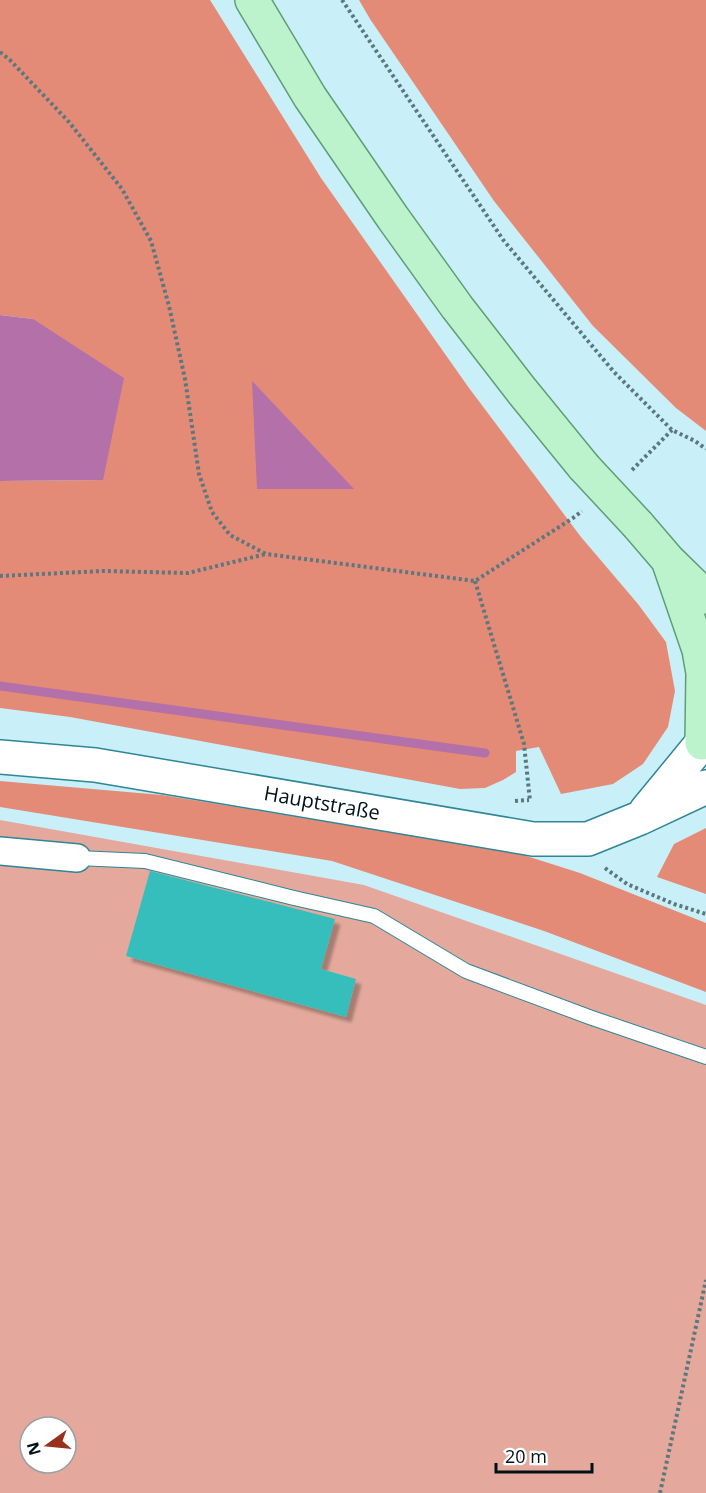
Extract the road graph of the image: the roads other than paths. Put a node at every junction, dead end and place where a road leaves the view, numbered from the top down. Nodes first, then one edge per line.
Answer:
1 (252, 0) edge
2 (668, 560) junction
3 (706, 597) edge
4 (704, 740) edge
5 (0, 757) edge
6 (706, 787) edge
7 (640, 818) junction
8 (0, 851) edge
9 (77, 858) joint
10 (706, 1057) edge

1 - 2 main road, bridge
2 - 3 main road
2 - 4 main road
4 - 7 street, Hauptstraße
5 - 7 street, Hauptstraße
6 - 7 street, Hauptstraße
8 - 9 street
9 - 10 lane

